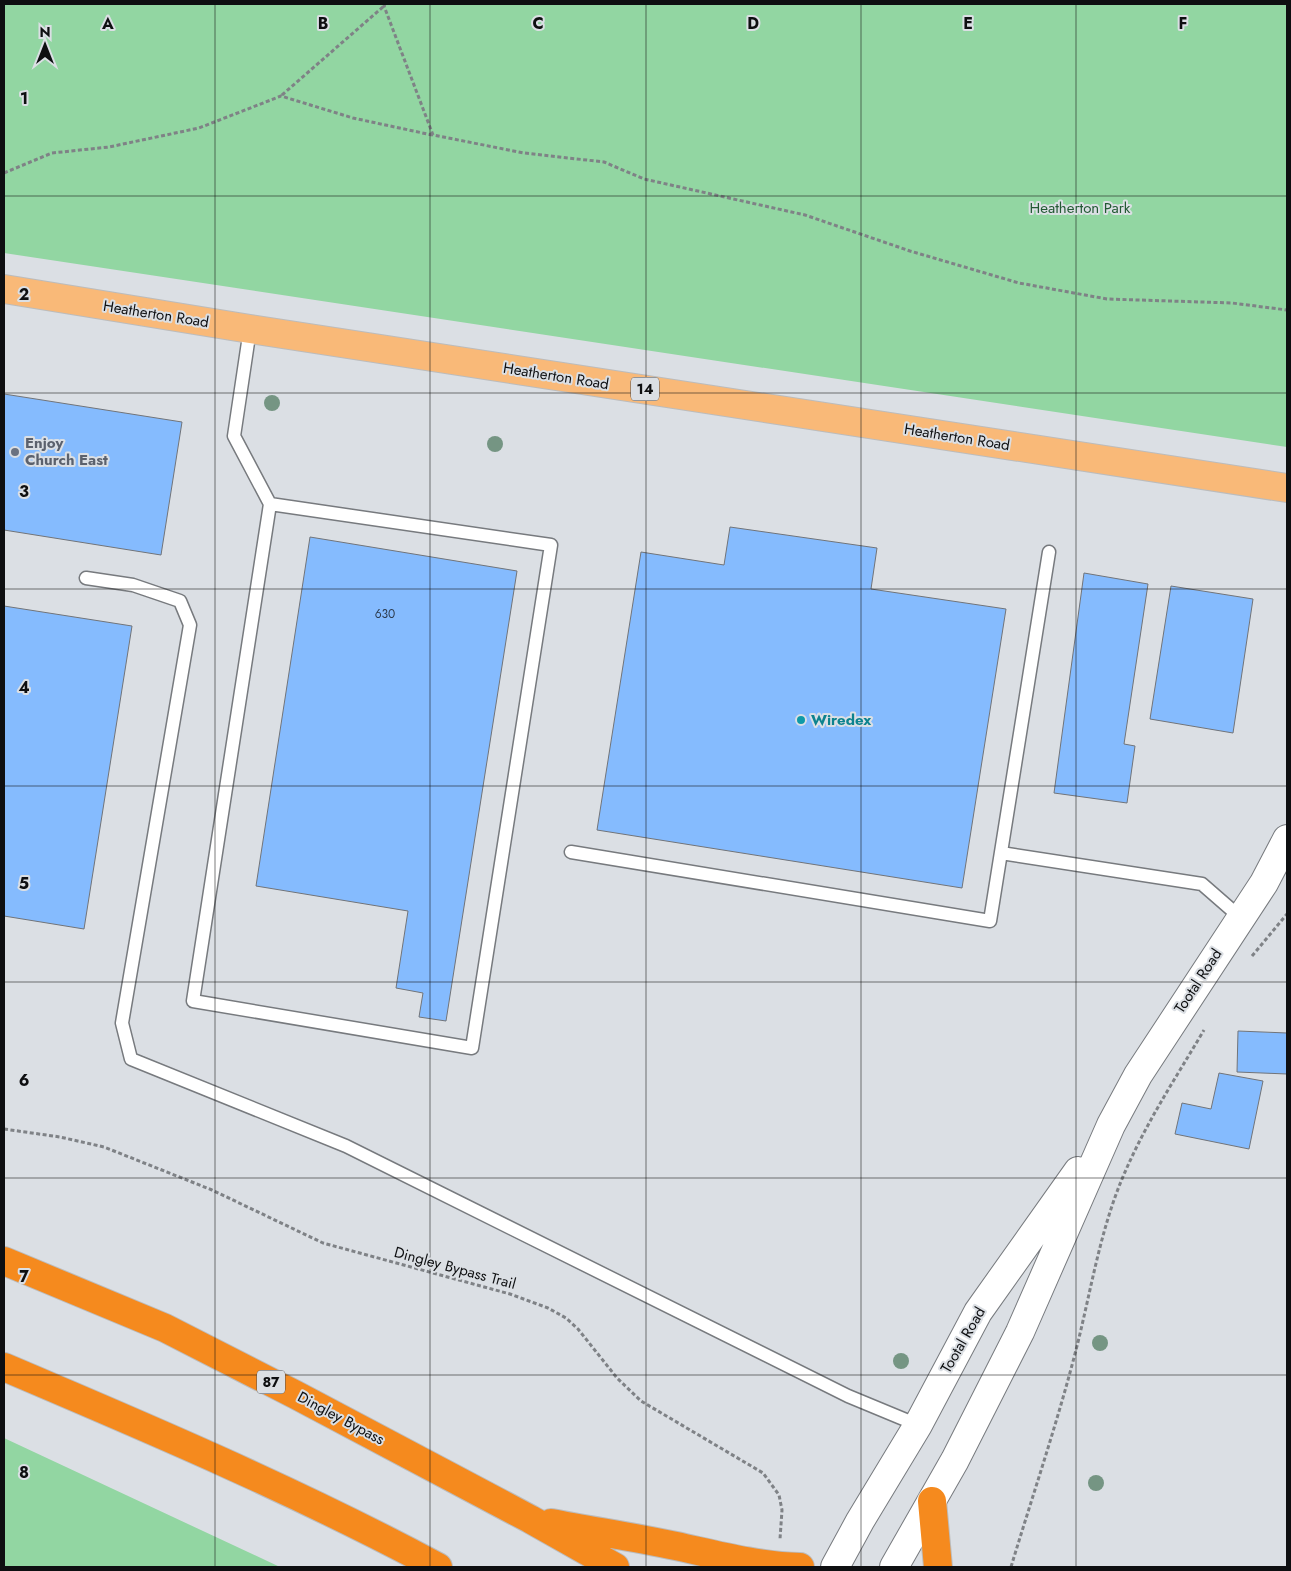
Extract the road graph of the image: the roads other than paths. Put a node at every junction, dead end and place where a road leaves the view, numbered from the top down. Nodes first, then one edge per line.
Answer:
1 (4, 289) edge
2 (250, 329) junction
3 (1287, 488) edge
4 (270, 504) junction
5 (1049, 552) dead end
6 (86, 578) dead end
7 (1287, 839) edge
8 (571, 852) dead end
9 (1001, 854) junction
10 (1241, 918) junction
11 (1111, 1125) junction
12 (4, 1261) edge
13 (4, 1368) edge
14 (918, 1425) junction
15 (932, 1501) junction
16 (530, 1519) junction
17 (438, 1567) edge
18 (614, 1567) edge
19 (788, 1567) edge
20 (835, 1567) edge
21 (894, 1567) edge
22 (938, 1567) edge

1 - 2 main road, Heatherton Road / 14
2 - 3 main road, Heatherton Road / 14
2 - 4 lane
4 - 4 lane
5 - 9 lane
6 - 14 lane
7 - 10 main road, Tootal Road
8 - 9 lane
9 - 10 lane
10 - 11 main road, Tootal Road
11 - 14 main road, Tootal Road
11 - 15 main road, Tootal Road
12 - 16 highway, Dingley Bypass / 87
13 - 17 highway
14 - 20 main road, Tootal Road
15 - 21 main road, Tootal Road
15 - 22 highway
16 - 18 highway, Dingley Bypass / 87
16 - 19 highway

